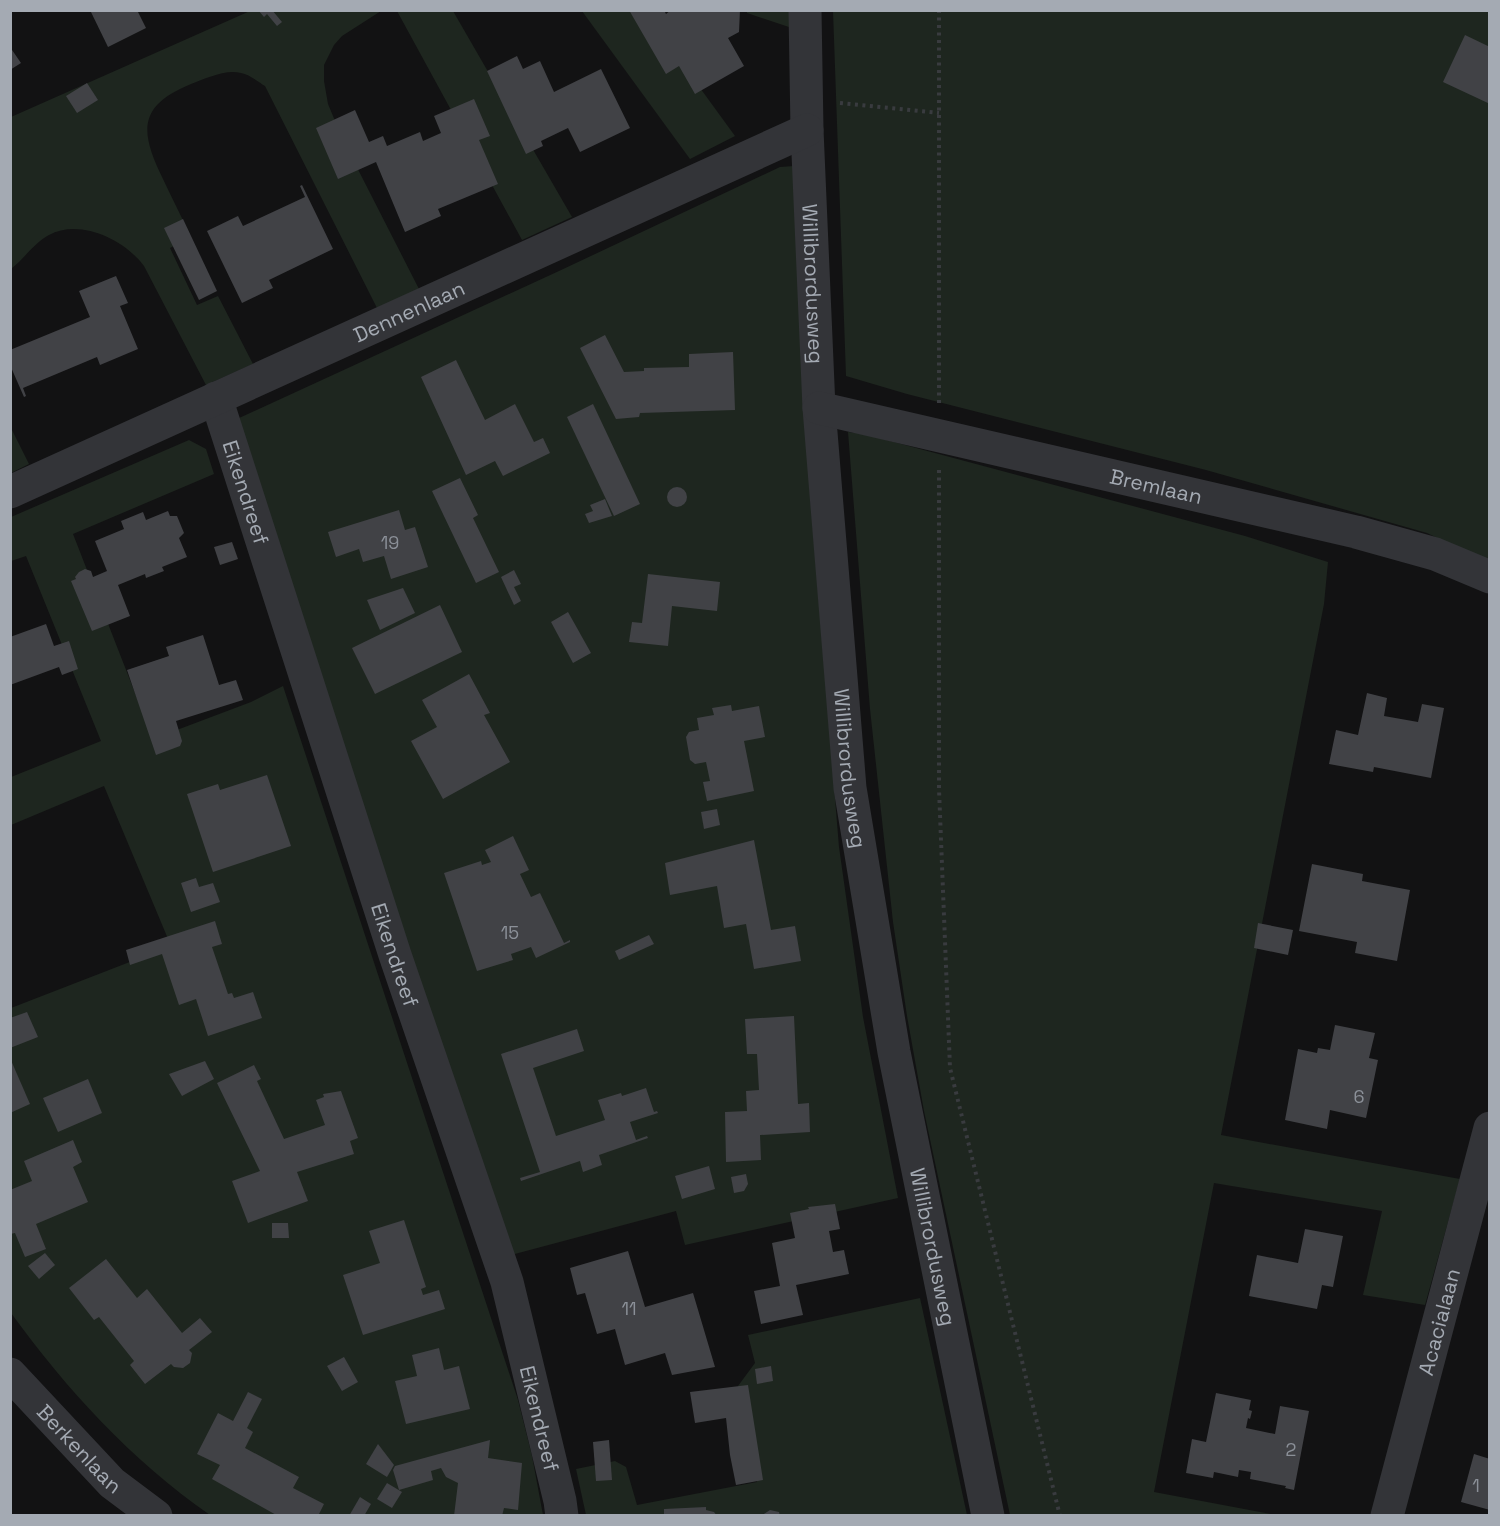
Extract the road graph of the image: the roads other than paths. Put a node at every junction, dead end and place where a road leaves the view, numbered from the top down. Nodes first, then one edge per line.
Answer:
1 (805, 10) edge
2 (807, 115) junction
3 (216, 398) junction
4 (819, 408) junction
5 (10, 492) edge
6 (1490, 577) edge
7 (1490, 1128) edge
8 (10, 1374) edge
9 (156, 1515) edge
10 (562, 1515) edge
11 (988, 1515) edge
12 (1387, 1515) edge

1 - 2 street, Willibrordusweg
2 - 3 street, Dennenlaan
2 - 4 street, Willibrordusweg
3 - 5 street, Dennenlaan
3 - 10 street, Eikendreef
4 - 6 street, Bremlaan
4 - 11 street, Willibrordusweg
7 - 12 street, Acacialaan
8 - 9 street, Berkenlaan

